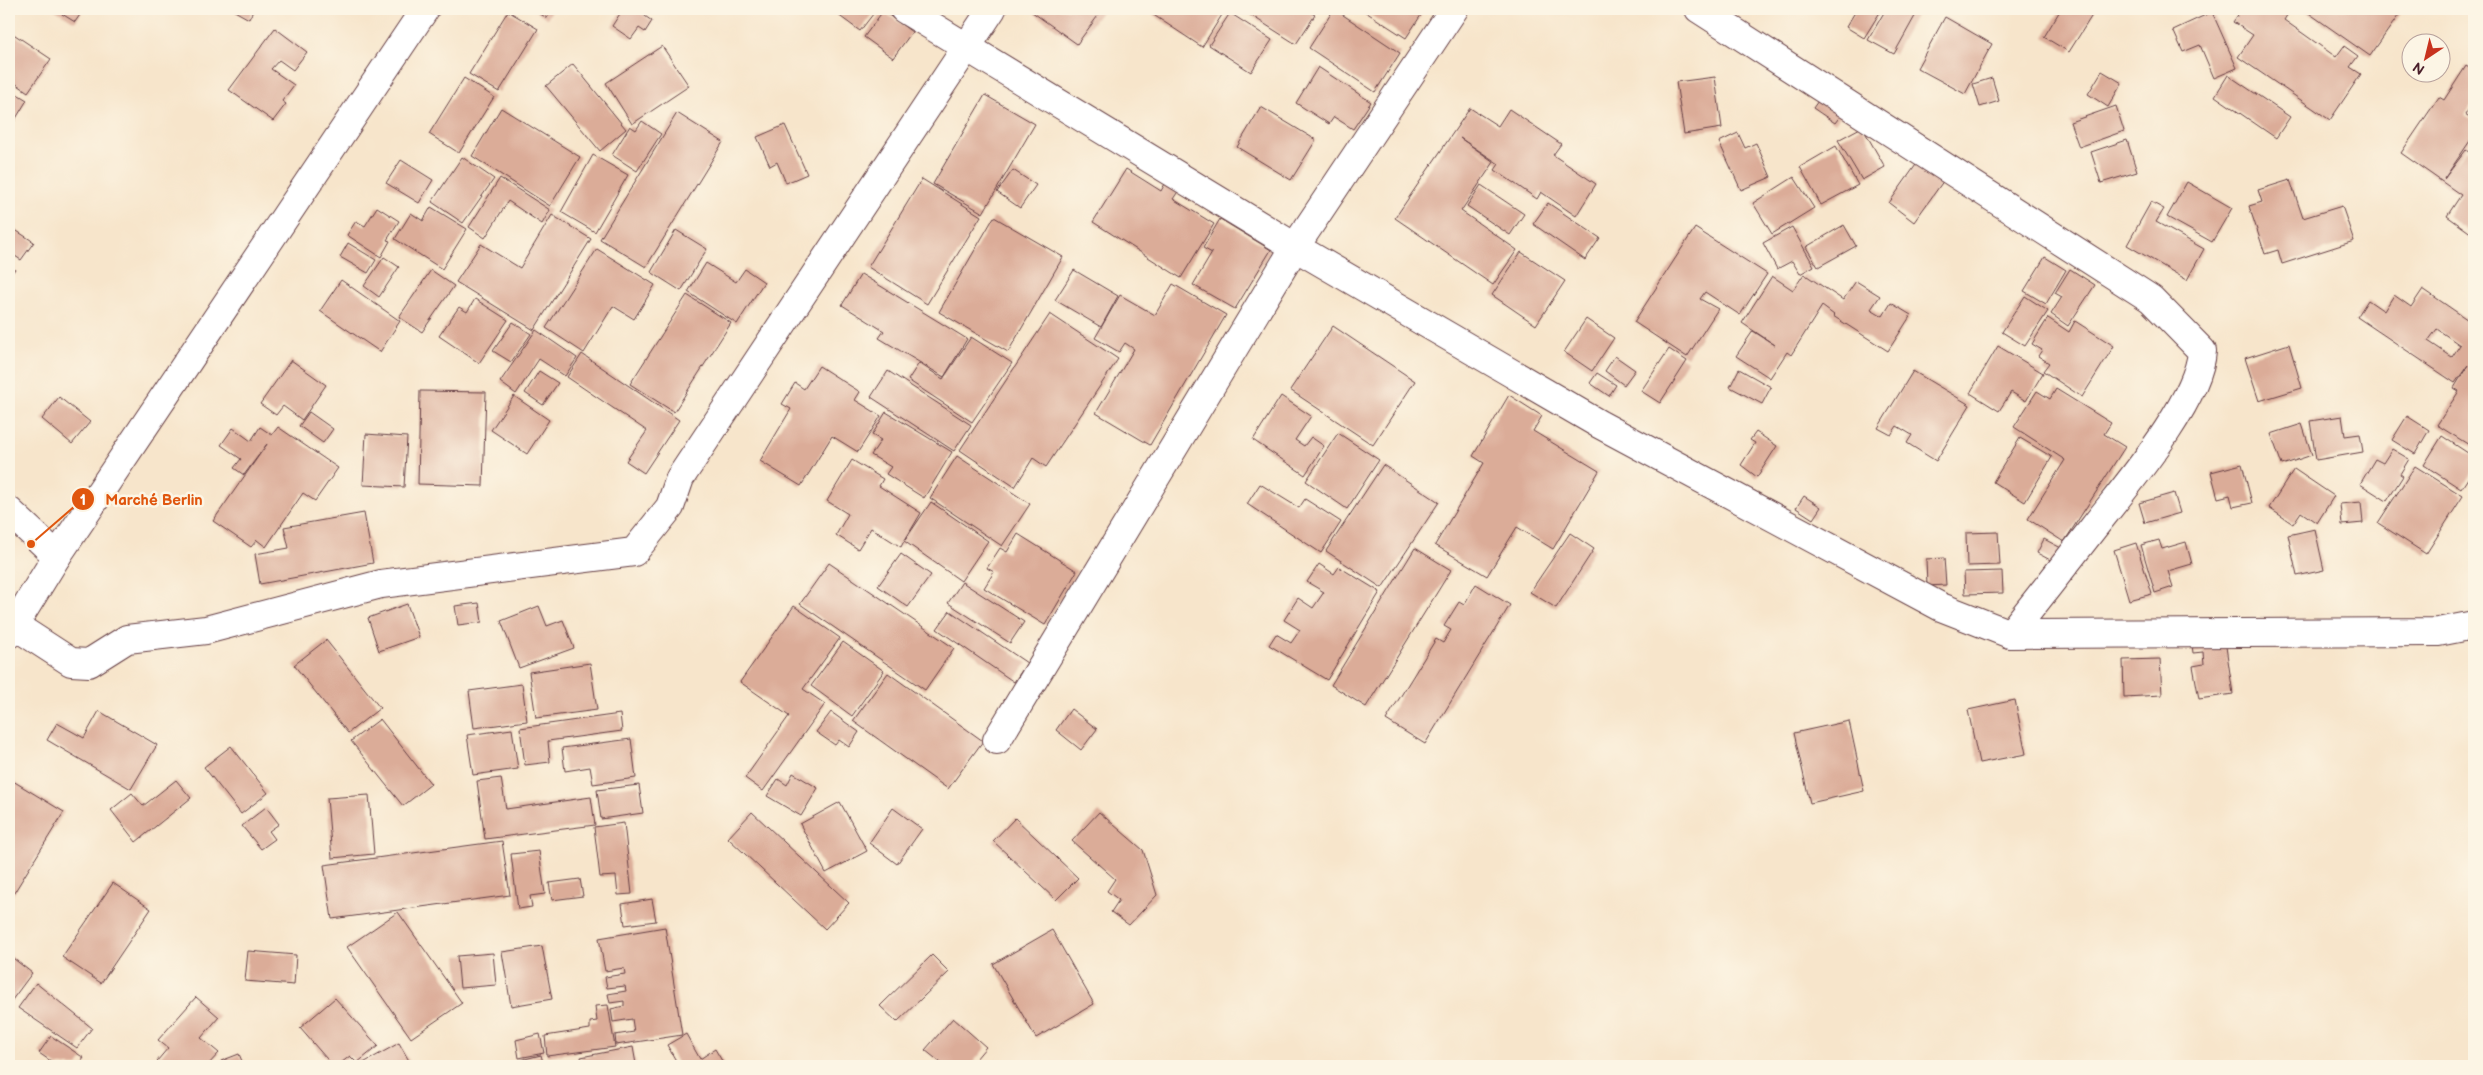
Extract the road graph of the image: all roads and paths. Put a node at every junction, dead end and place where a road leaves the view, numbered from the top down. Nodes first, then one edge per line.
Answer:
1 (424, 9) edge
2 (904, 9) edge
3 (992, 9) edge
4 (1454, 9) edge
5 (1699, 9) edge
6 (968, 48) junction
7 (1295, 247) junction
8 (9, 512) edge
9 (57, 556) junction
10 (2474, 624) edge
11 (12, 629) edge
12 (2010, 634) junction
13 (996, 740) dead end

1 - 9 street
2 - 6 street
3 - 6 street
4 - 7 street
5 - 12 street
6 - 7 street
6 - 11 street
7 - 12 street
7 - 13 street
8 - 9 street
9 - 11 street
10 - 12 street

